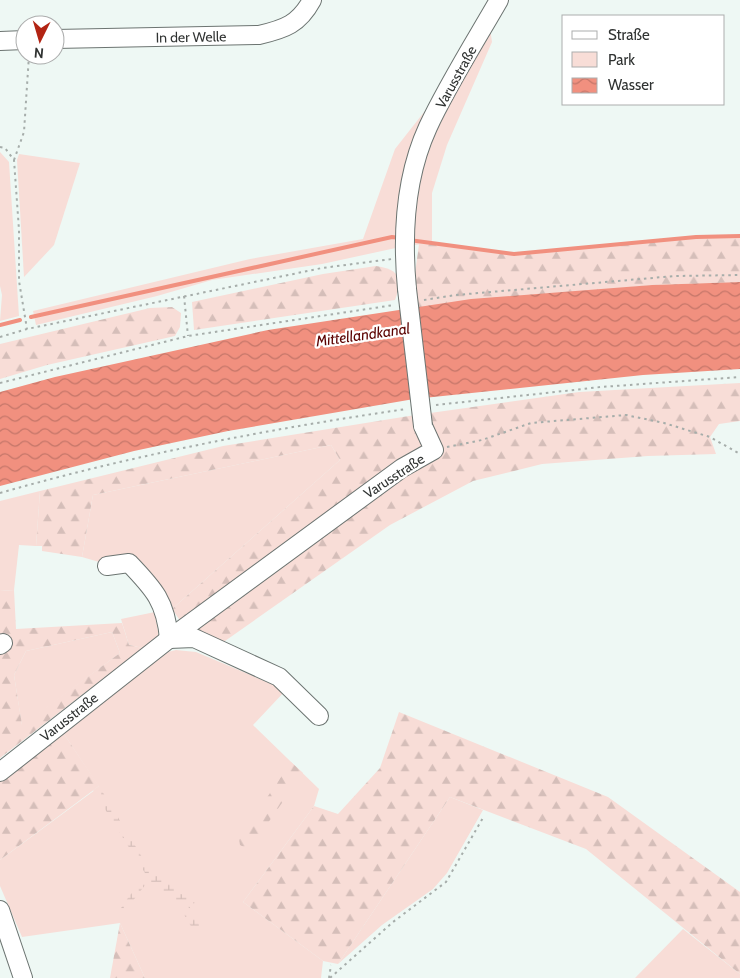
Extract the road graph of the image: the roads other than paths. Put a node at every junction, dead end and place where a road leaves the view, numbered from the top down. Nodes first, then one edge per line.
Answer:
1 (312, 0) edge
2 (499, 0) edge
3 (15, 40) edge
4 (65, 40) edge
5 (0, 41) edge
6 (107, 566) dead end
7 (169, 639) junction
8 (319, 716) dead end
9 (0, 772) edge
10 (0, 910) edge
11 (23, 978) edge

1 - 4 street, In der Welle
2 - 7 street, Varusstraße, bridge
3 - 5 street
6 - 7 street
7 - 8 street
7 - 9 street, Varusstraße
10 - 11 street

